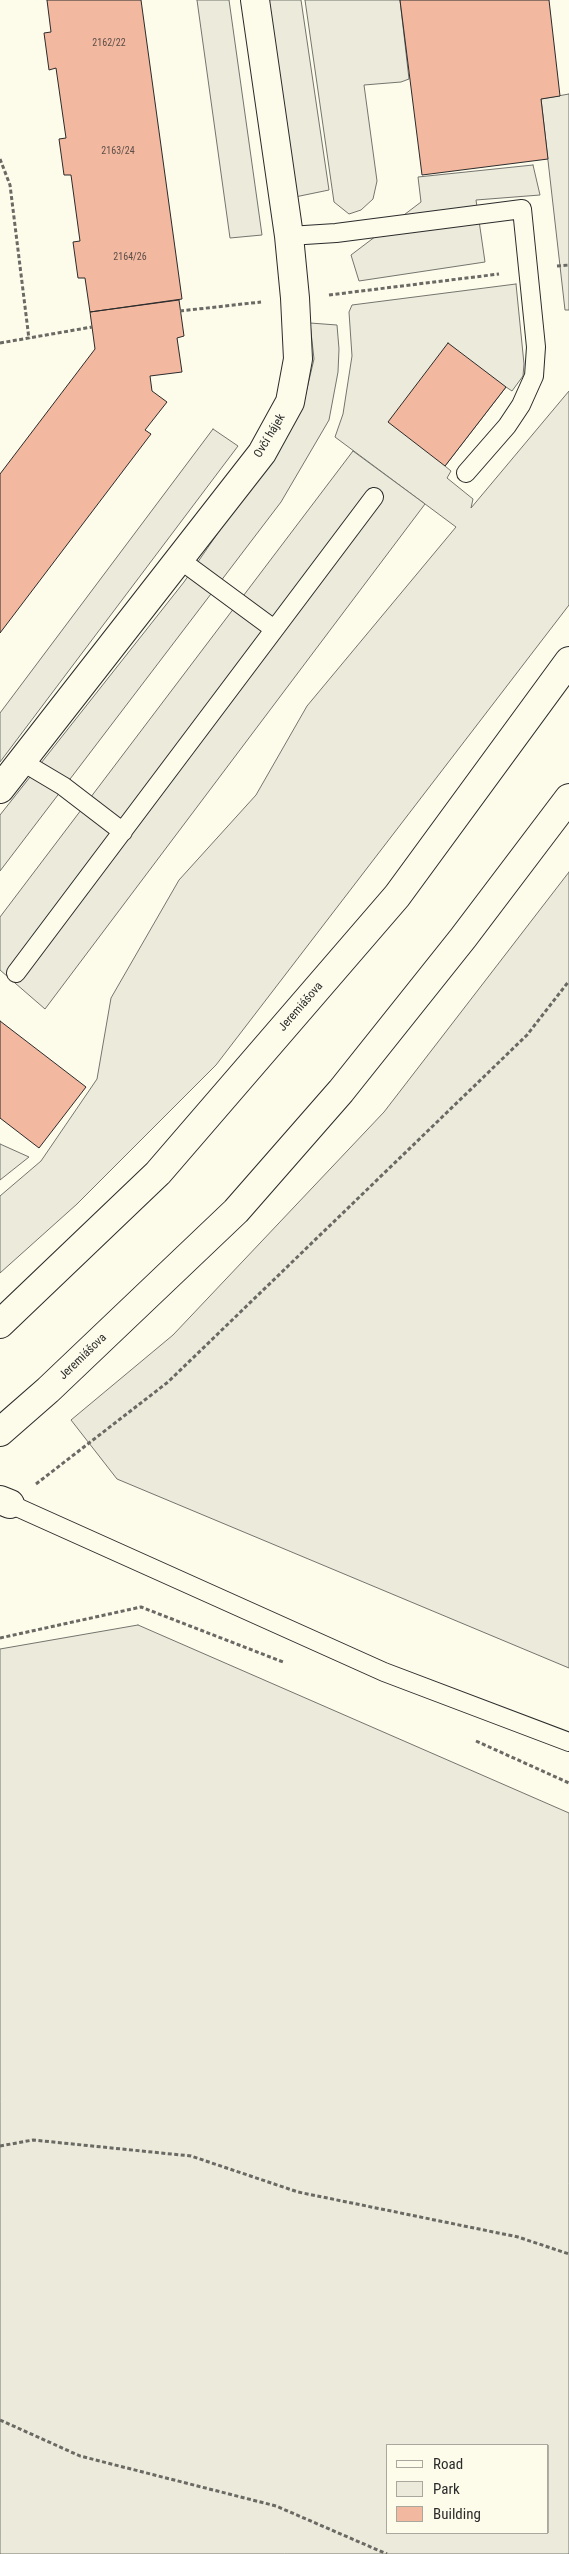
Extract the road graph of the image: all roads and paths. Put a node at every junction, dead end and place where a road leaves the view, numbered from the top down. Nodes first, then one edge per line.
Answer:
1 (255, 0) edge
2 (0, 159) edge
3 (289, 236) junction
4 (504, 273) dead end
5 (325, 296) dead end
6 (264, 302) dead end
7 (180, 311) dead end
8 (92, 327) dead end
9 (29, 339) junction
10 (0, 343) edge
11 (466, 473) dead end
12 (374, 497) dead end
13 (179, 559) junction
14 (274, 629) junction
15 (569, 661) edge
16 (21, 761) junction
17 (0, 789) edge
18 (569, 798) edge
19 (123, 832) junction
20 (16, 972) dead end
21 (569, 981) edge
22 (0, 1324) edge
23 (0, 1432) edge
24 (47, 1475) dead end
25 (5, 1502) edge
26 (0, 1638) edge
27 (286, 1663) dead end
28 (475, 1740) dead end
29 (569, 1742) edge
30 (569, 1783) edge
31 (0, 2146) edge
32 (569, 2254) edge
33 (0, 2420) edge
34 (386, 2554) edge

1 - 3 main road, Ovčí hájek
2 - 9 path
3 - 11 lane
3 - 13 main road, Ovčí hájek
4 - 5 path
6 - 7 path
8 - 9 path
9 - 10 path
12 - 14 lane
13 - 14 lane
13 - 16 main road, Ovčí hájek
14 - 19 lane
15 - 22 main road, Jeremiášova
16 - 17 main road, Ovčí hájek
16 - 19 lane
18 - 23 main road, Jeremiášova
19 - 20 lane
21 - 24 path
25 - 29 lane
26 - 27 path
28 - 30 path
31 - 32 path
33 - 34 path

